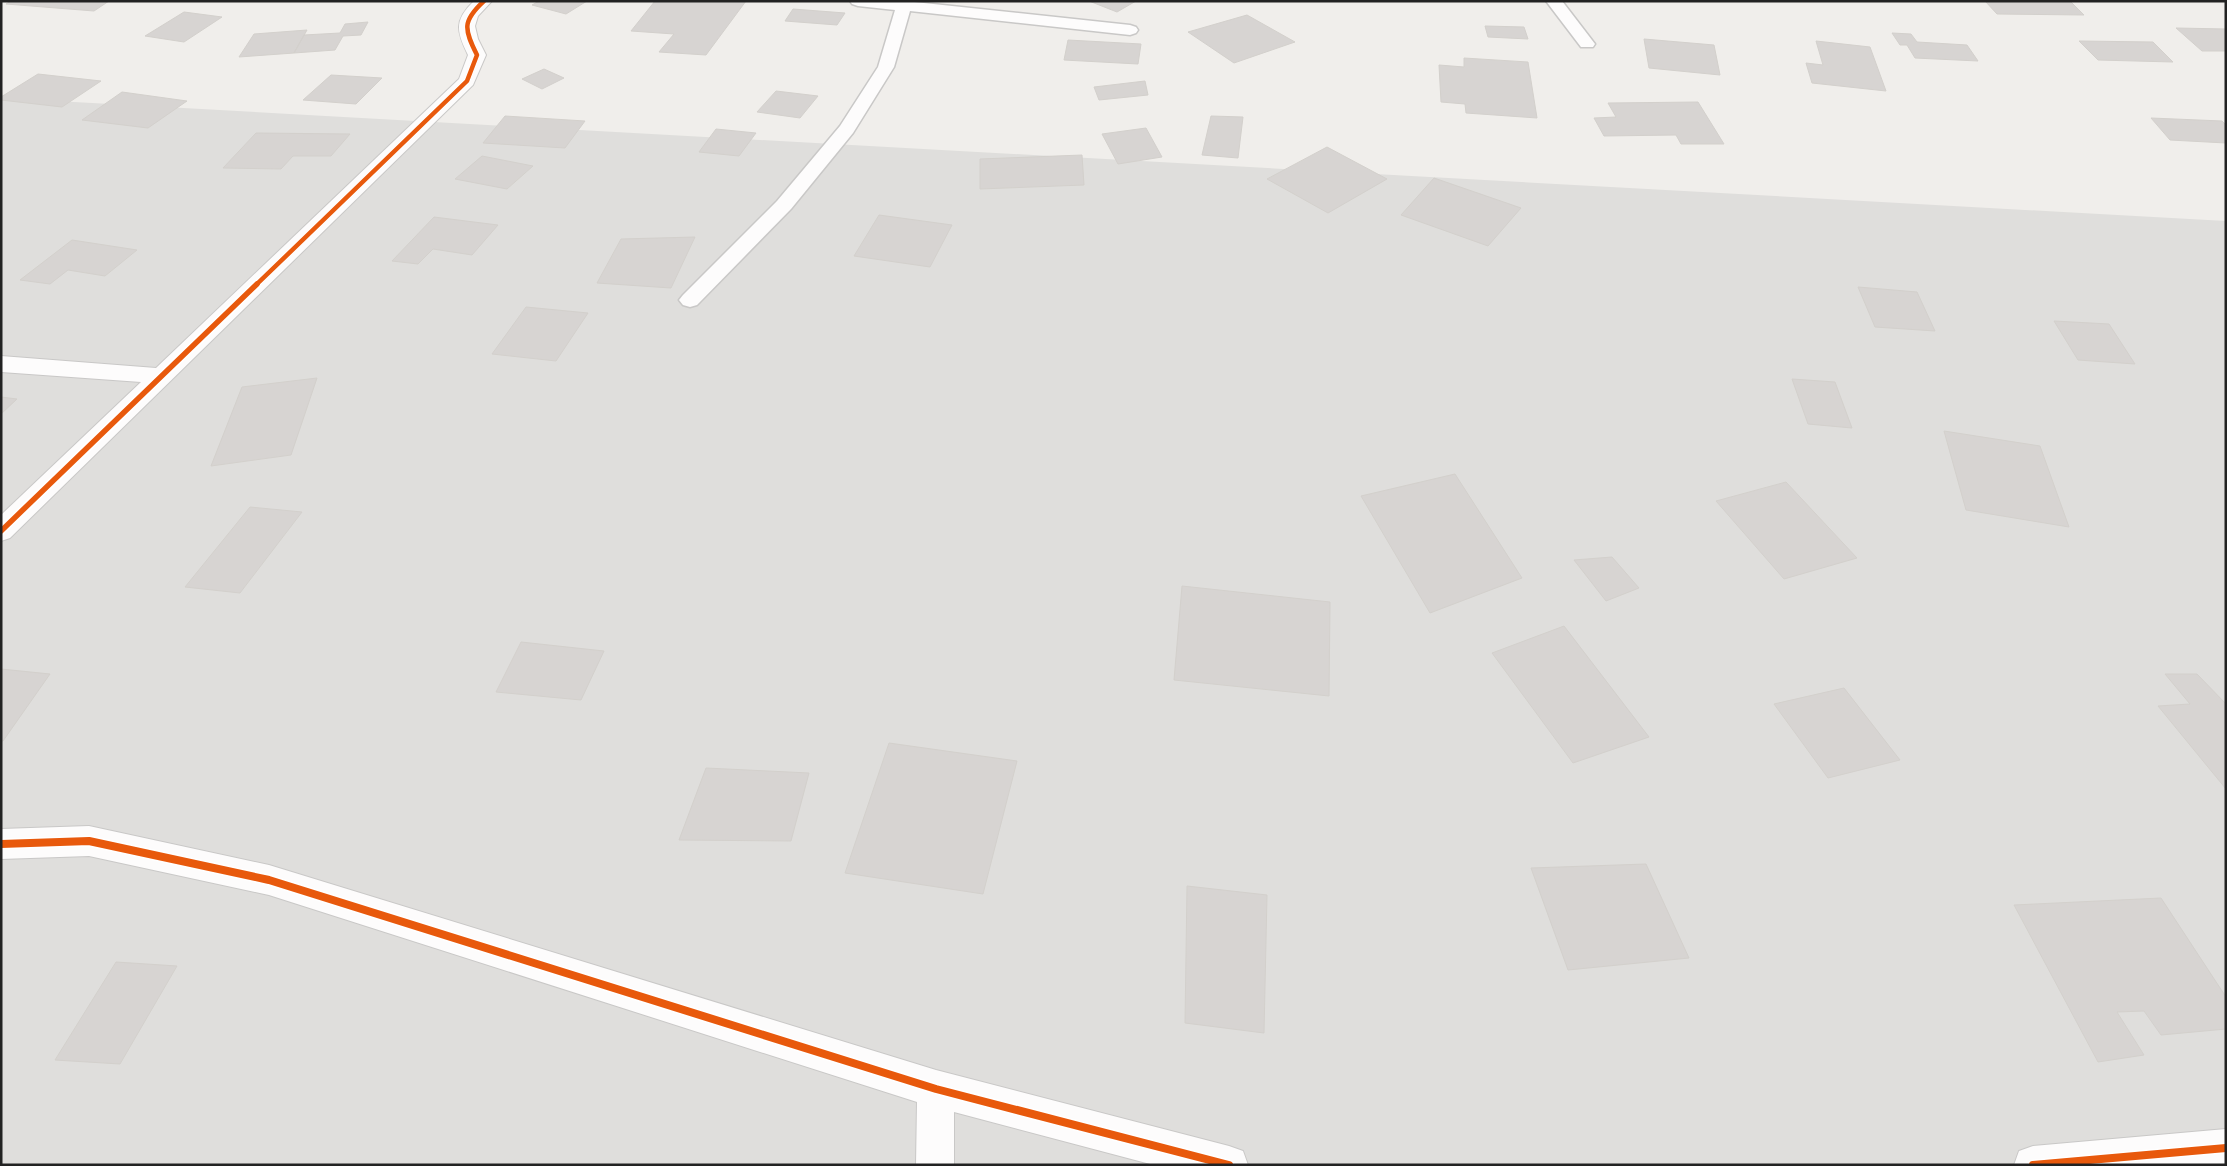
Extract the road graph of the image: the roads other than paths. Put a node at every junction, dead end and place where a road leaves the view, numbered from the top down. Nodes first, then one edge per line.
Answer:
1 (484, 1) edge
2 (858, 1) edge
3 (1554, 1) edge
4 (904, 6) junction
5 (1130, 30) dead end
6 (1587, 44) dead end
7 (690, 300) dead end
8 (1, 364) edge
9 (161, 376) junction
10 (1, 531) edge
11 (1, 844) edge
12 (936, 1089) junction
13 (2226, 1148) edge
14 (934, 1165) edge
15 (1229, 1165) edge
16 (2033, 1165) edge

1 - 9 street
2 - 4 lane
3 - 6 lane
4 - 5 lane
4 - 7 lane
8 - 9 street
9 - 10 street
11 - 12 street
12 - 14 street
12 - 15 street
13 - 16 street

